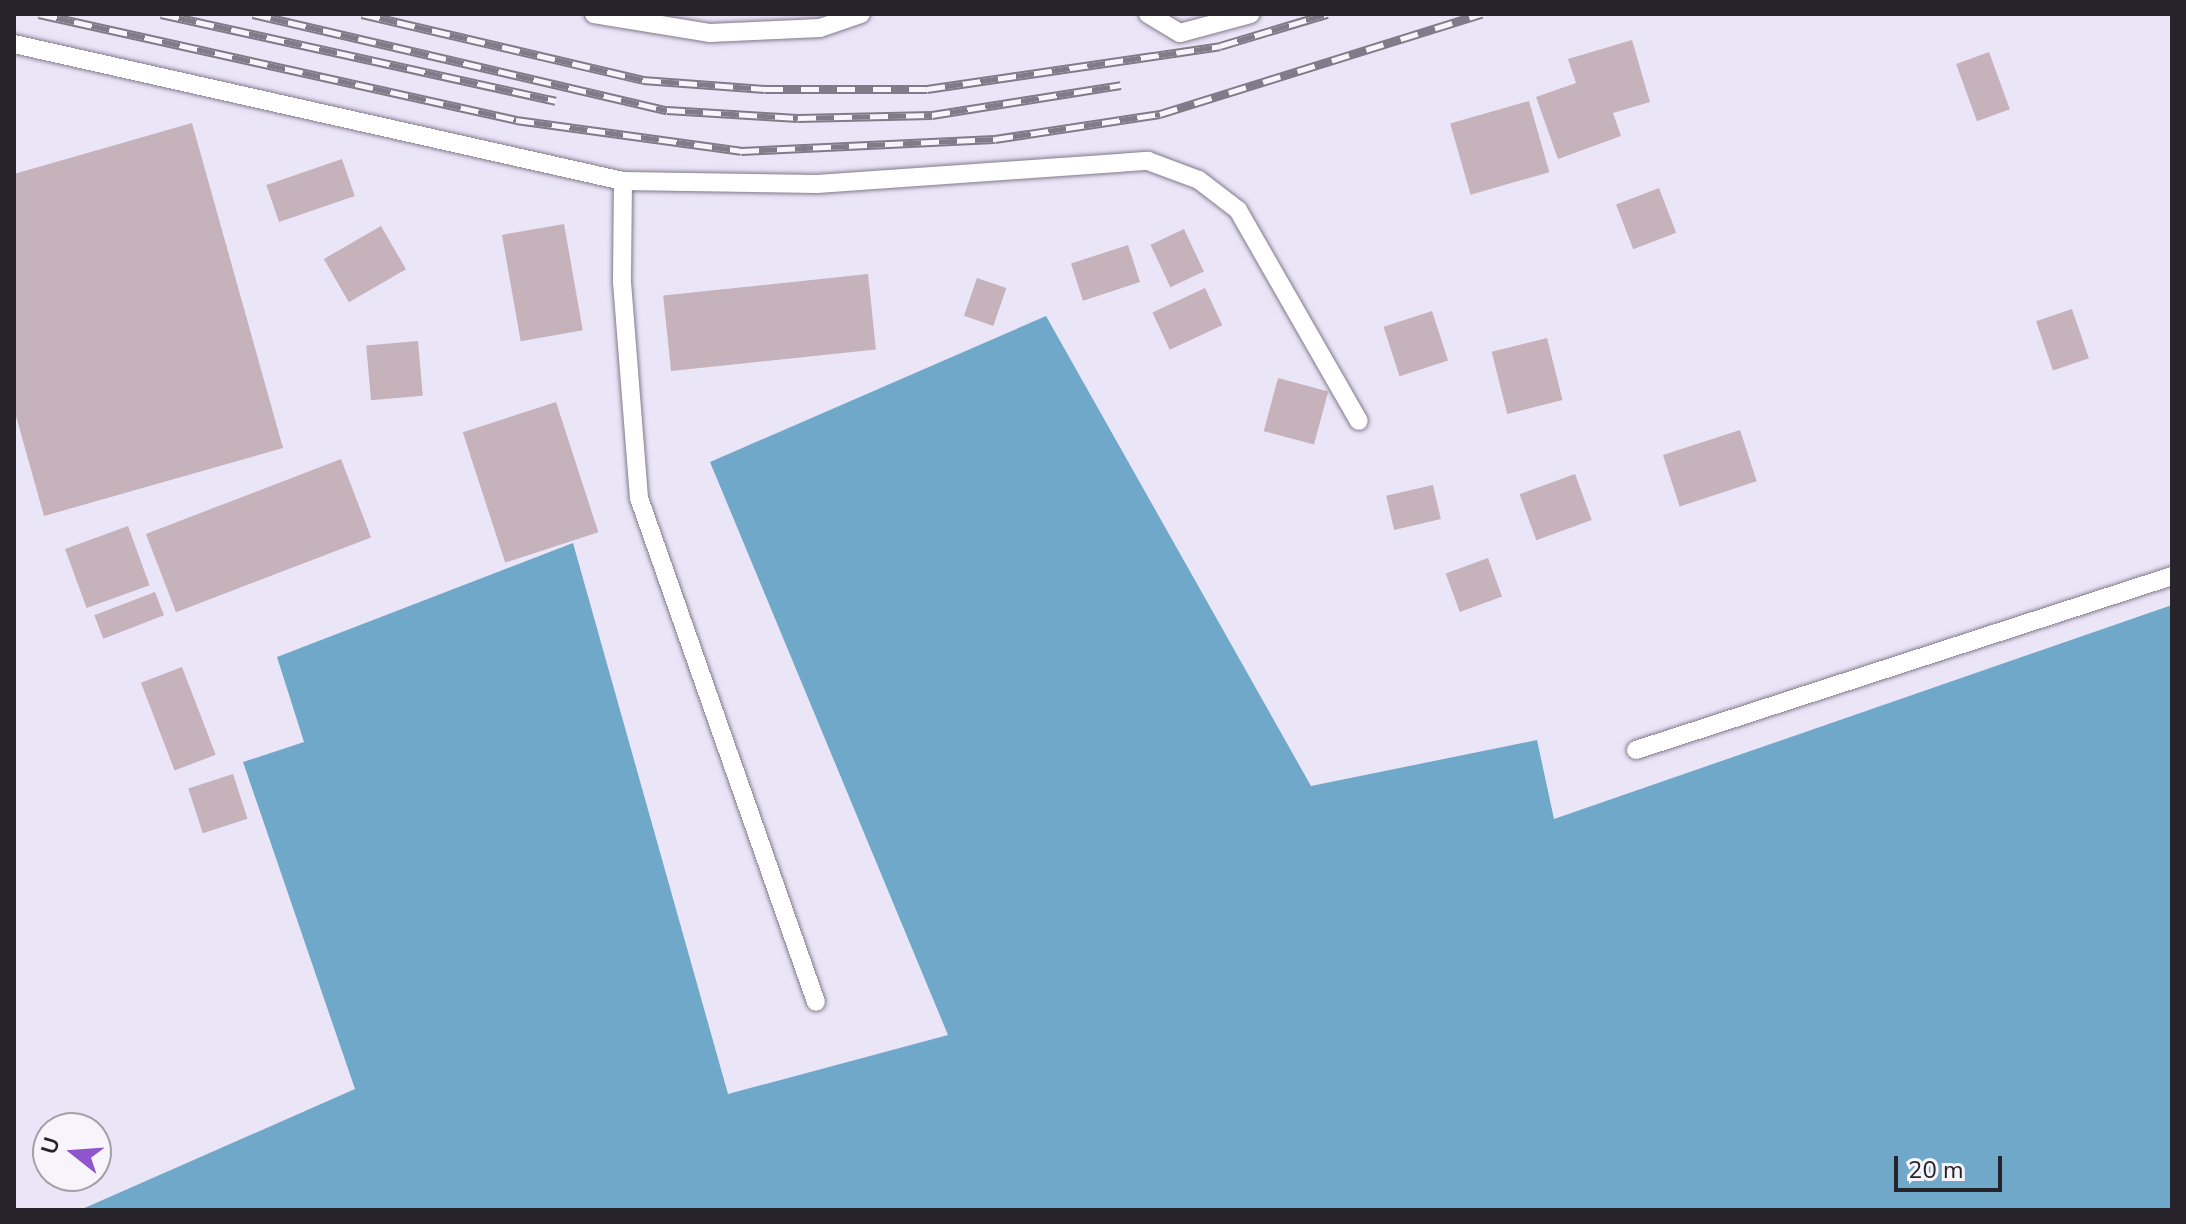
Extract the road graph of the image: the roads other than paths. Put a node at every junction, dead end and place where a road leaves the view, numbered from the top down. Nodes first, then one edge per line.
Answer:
1 (594, 14) edge
2 (861, 14) edge
3 (1148, 14) edge
4 (1251, 14) edge
5 (14, 44) edge
6 (623, 181) junction
7 (1359, 421) dead end
8 (2172, 576) edge
9 (1636, 750) dead end
10 (816, 1002) dead end

1 - 2 lane
3 - 4 lane
5 - 6 lane
6 - 7 lane
6 - 10 lane
8 - 9 lane

